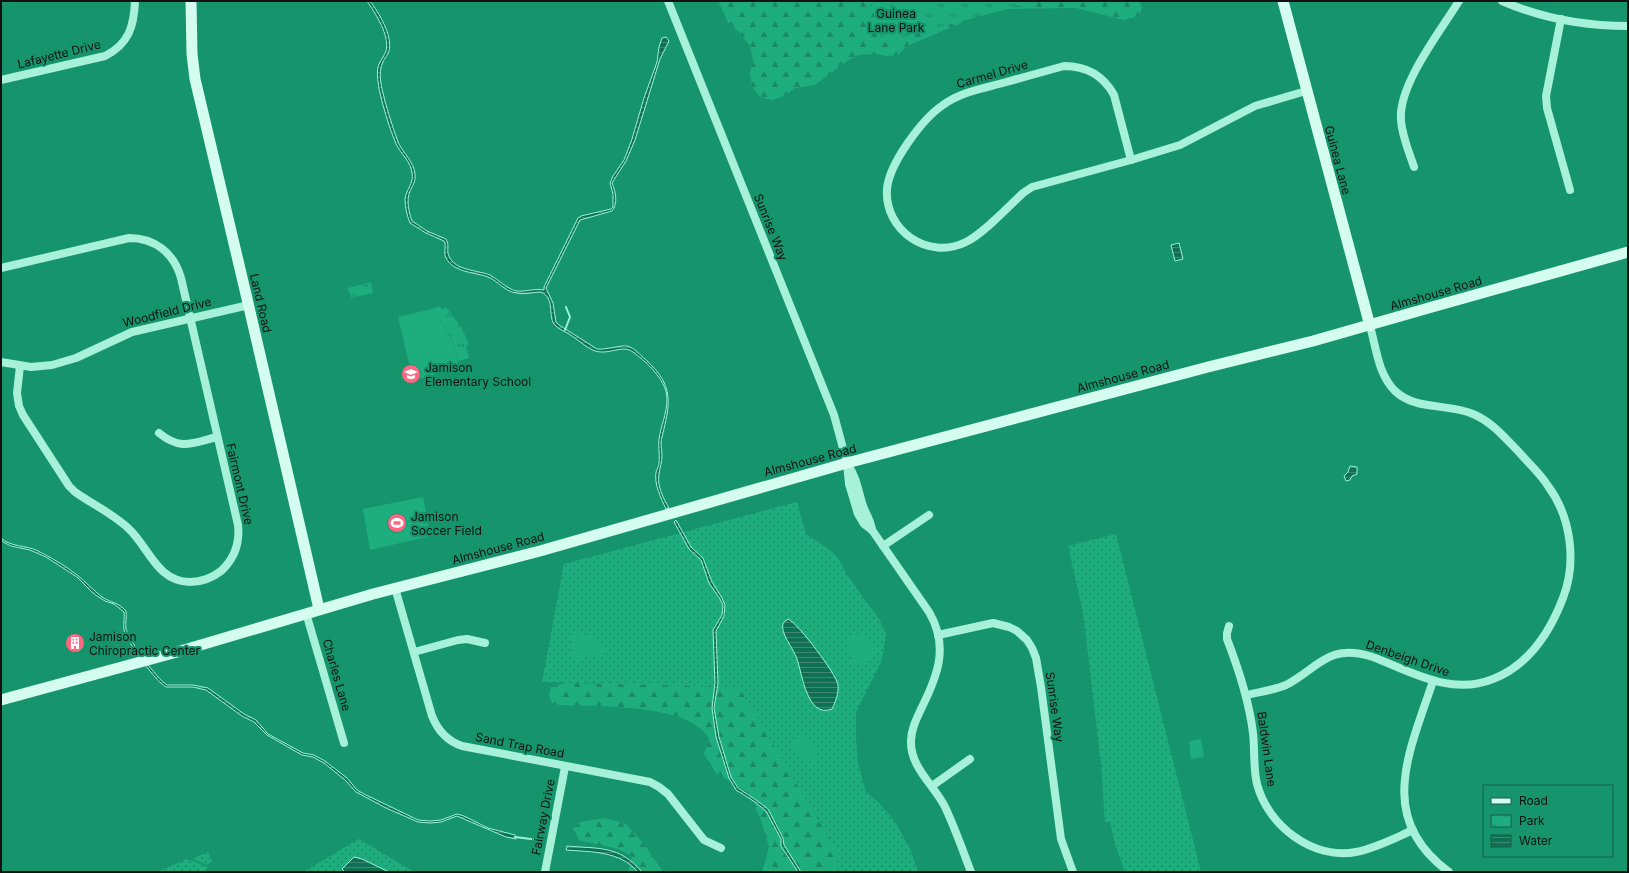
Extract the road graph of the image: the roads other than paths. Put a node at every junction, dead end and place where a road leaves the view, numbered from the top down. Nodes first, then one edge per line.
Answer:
1 (135, 1) edge
2 (191, 1) edge
3 (668, 1) edge
4 (1282, 1) edge
5 (1458, 1) edge
6 (1502, 1) edge
7 (1561, 19) junction
8 (1628, 26) edge
9 (1, 80) edge
10 (1306, 91) junction
11 (1131, 160) junction
12 (1414, 167) dead end
13 (1570, 190) dead end
14 (1628, 252) edge
15 (1, 268) edge
16 (249, 305) junction
17 (190, 318) junction
18 (1370, 326) junction
19 (1, 362) edge
20 (20, 366) junction
21 (159, 433) dead end
22 (217, 437) junction
23 (847, 463) junction
24 (929, 515) dead end
25 (883, 546) junction
26 (395, 588) junction
27 (318, 609) junction
28 (306, 613) junction
29 (1229, 626) dead end
30 (938, 635) junction
31 (485, 643) dead end
32 (414, 652) junction
33 (1433, 681) junction
34 (1247, 695) junction
35 (1, 700) edge
36 (344, 743) dead end
37 (970, 759) dead end
38 (565, 767) junction
39 (932, 786) junction
40 (1413, 830) junction
41 (721, 848) dead end
42 (545, 872) edge
43 (971, 872) edge
44 (1073, 872) edge
45 (1449, 872) edge

1 - 9 street, Lafayette Drive
2 - 16 main road, Land Road
3 - 23 street, Sunrise Way
4 - 10 main road, Guinea Lane
5 - 12 street
6 - 7 street
7 - 8 street
7 - 13 street
10 - 11 street, Carmel Drive
10 - 18 main road, Guinea Lane
11 - 11 street, Carmel Drive
14 - 18 main road, Almshouse Road
15 - 17 street, Fairmont Drive
16 - 17 street, Woodfield Drive
16 - 27 main road, Land Road
17 - 20 street, Woodfield Drive
17 - 22 street, Fairmont Drive
18 - 23 main road, Almshouse Road
18 - 33 street, Denbeigh Drive
19 - 20 street, Woodfield Drive
20 - 22 street, Fairmont Drive
21 - 22 street
23 - 25 street, Sunrise Way
23 - 26 main road, Almshouse Road
24 - 25 street
25 - 30 street, Sunrise Way
26 - 27 main road, Almshouse Road
26 - 32 street, Sand Trap Road
27 - 28 main road, Almshouse Road
28 - 35 main road, Almshouse Road
28 - 36 street, Charles Lane
29 - 34 street, Baldwin Lane
30 - 39 street, Sunrise Way
30 - 44 street, Sunrise Way
31 - 32 street
32 - 38 street, Sand Trap Road
33 - 34 street, Denbeigh Drive
33 - 40 street
34 - 40 street, Baldwin Lane
37 - 39 street
38 - 41 street, Sand Trap Road
38 - 42 street, Fairway Drive
39 - 43 street, Sunrise Way
40 - 45 street

